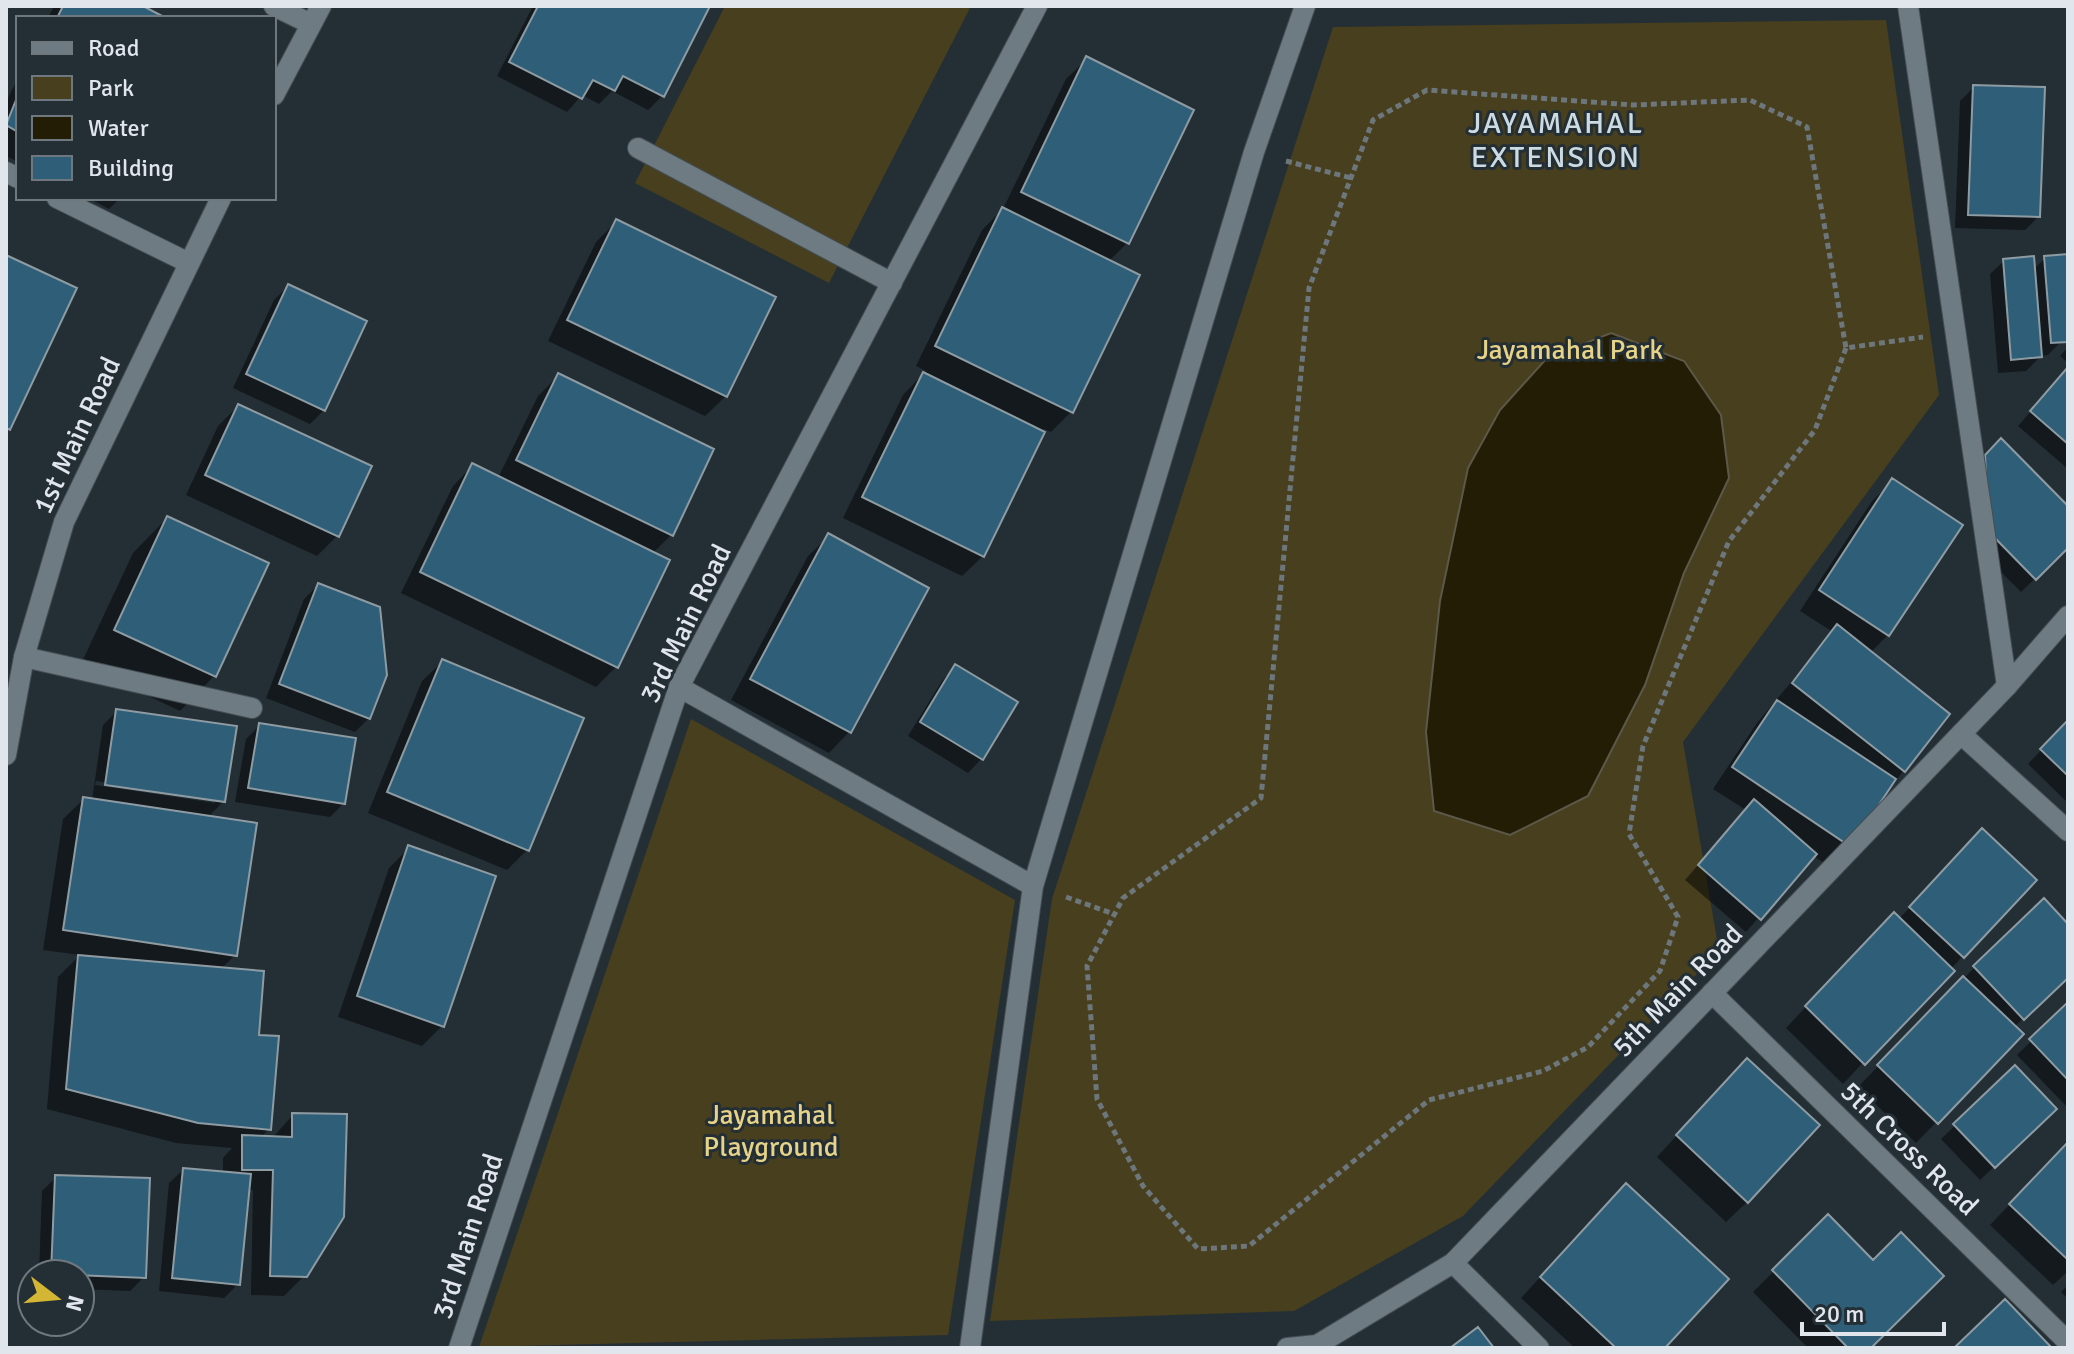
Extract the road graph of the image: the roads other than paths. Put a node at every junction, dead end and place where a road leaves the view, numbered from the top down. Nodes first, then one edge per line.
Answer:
1 (274, 6) edge
2 (1037, 6) edge
3 (1305, 6) edge
4 (1908, 6) edge
5 (316, 15) edge
6 (276, 91) edge
7 (638, 148) dead end
8 (61, 200) edge
9 (220, 200) edge
10 (187, 262) junction
11 (892, 283) junction
12 (2068, 616) edge
13 (24, 657) junction
14 (2007, 686) junction
15 (679, 687) junction
16 (252, 708) dead end
17 (1961, 734) junction
18 (6, 755) edge
19 (2068, 831) edge
20 (1033, 886) junction
21 (1712, 993) junction
22 (1453, 1263) junction
23 (2068, 1342) edge
24 (459, 1348) edge
25 (970, 1348) edge
26 (1287, 1348) edge
27 (1539, 1348) edge

1 - 5 street
2 - 11 street, 3rd Main Road
3 - 20 street
4 - 14 street
5 - 6 street
7 - 11 street
8 - 10 street
9 - 10 street, 1st Main Road
10 - 13 street, 1st Main Road
11 - 15 street, 3rd Main Road
12 - 14 street, 5th Main Road
13 - 16 street
13 - 18 street, 1st Main Road
14 - 17 street, 5th Main Road
15 - 20 street
15 - 24 street, 3rd Main Road
17 - 19 street
17 - 21 street, 5th Main Road
20 - 25 street
21 - 22 street, 5th Main Road
21 - 23 street, 5th Cross Road
22 - 26 street, 5th Main Road
22 - 27 street

